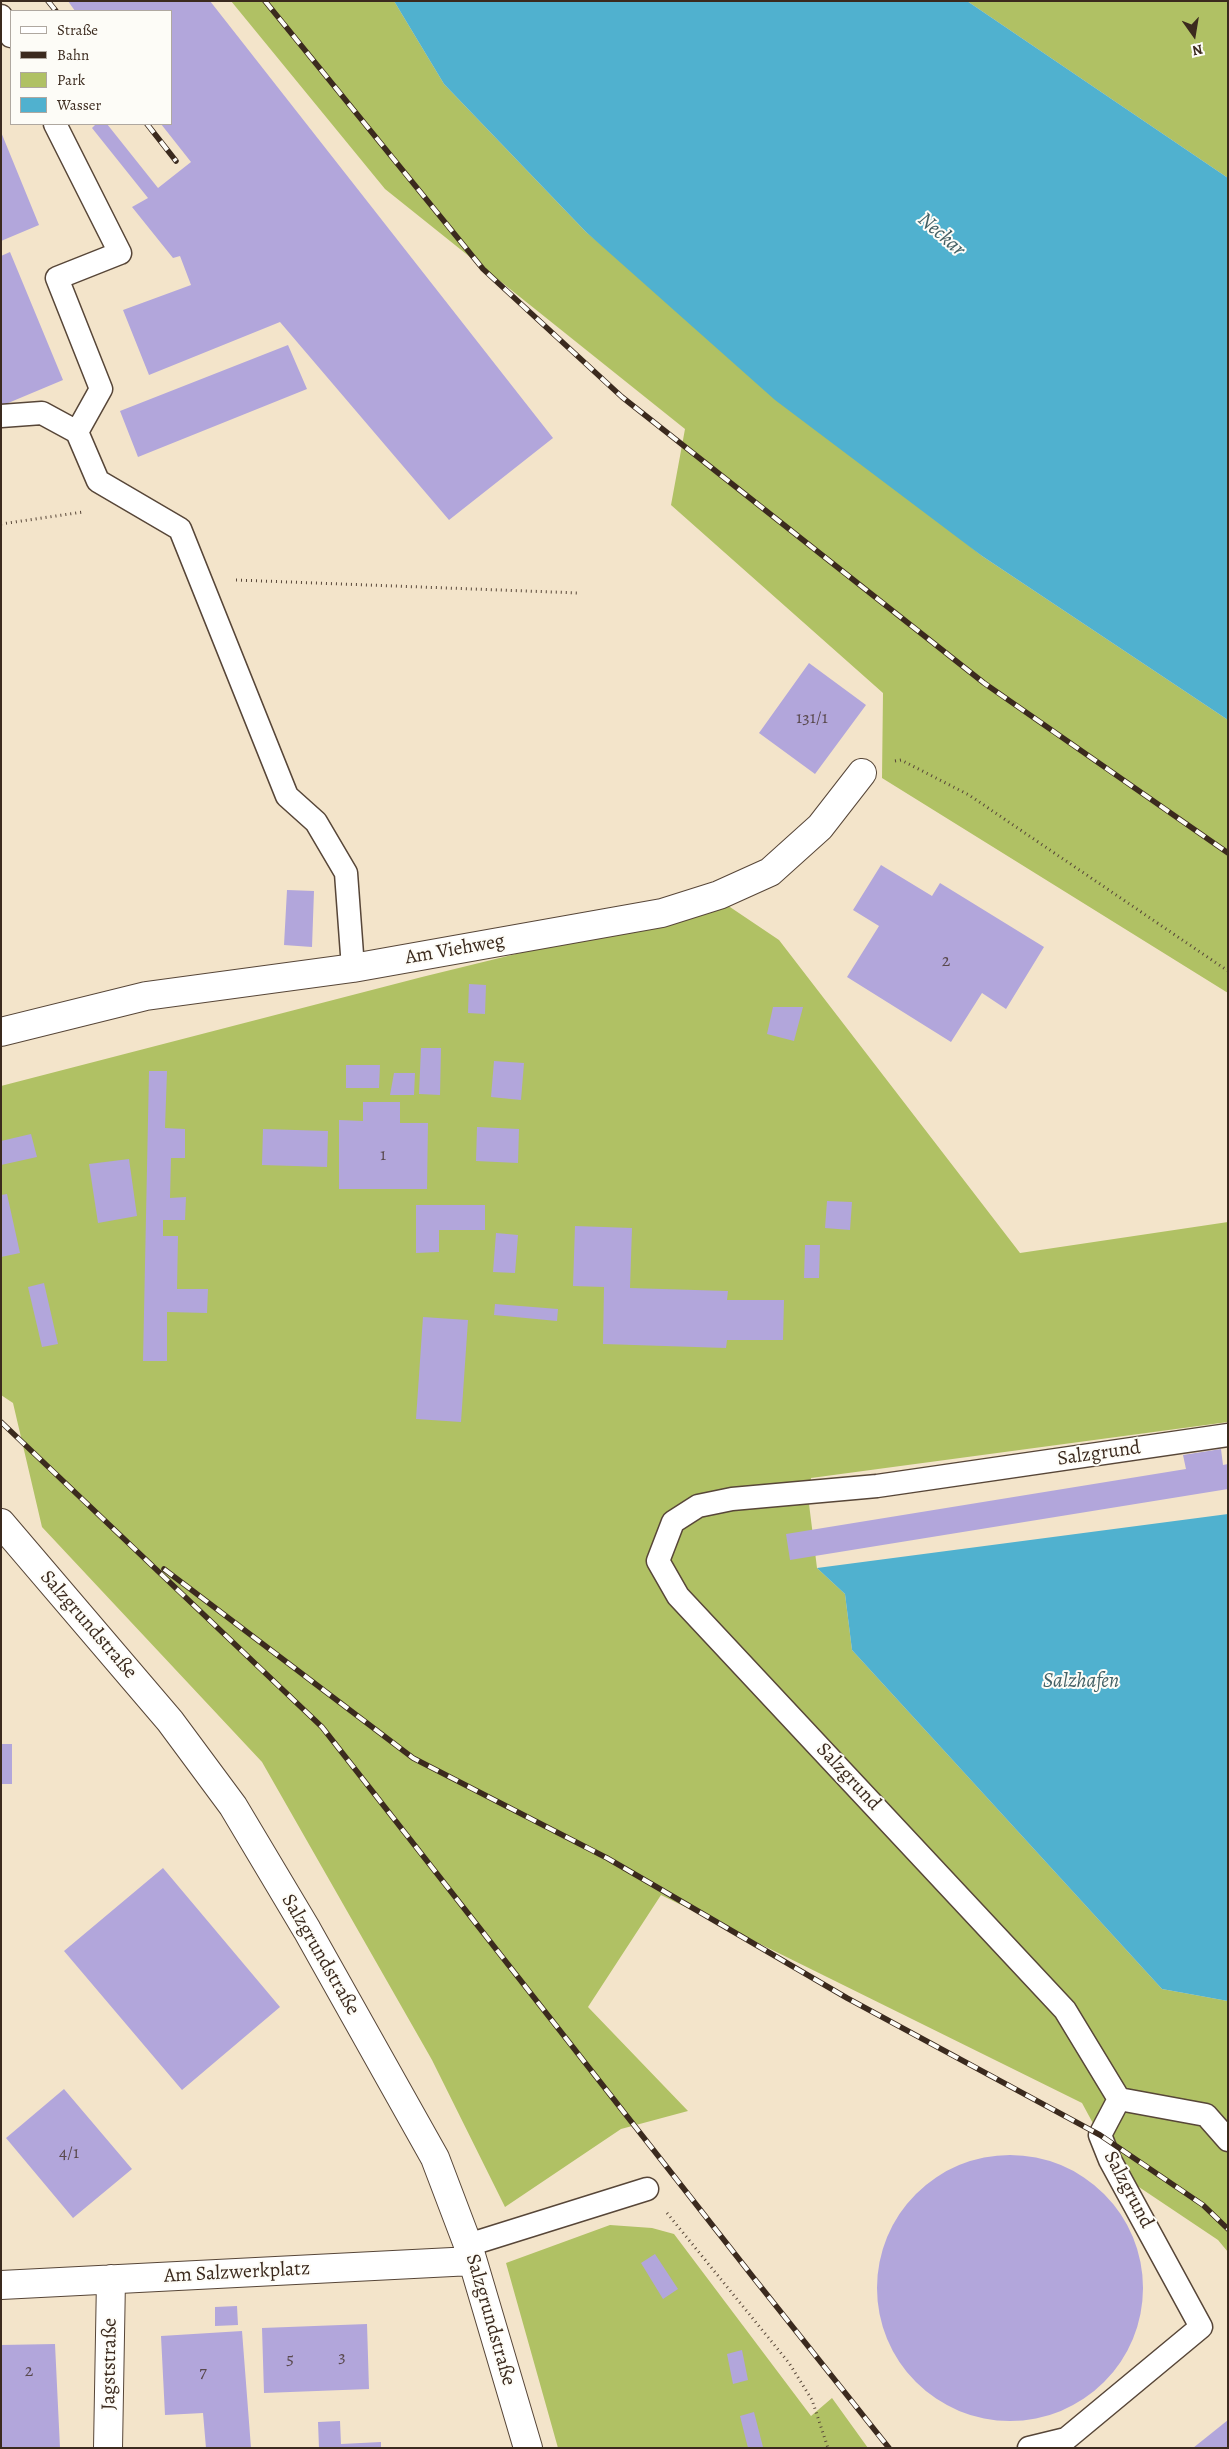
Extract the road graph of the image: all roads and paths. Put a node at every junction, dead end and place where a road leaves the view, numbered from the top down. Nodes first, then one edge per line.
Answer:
1 (1, 16) edge
2 (10, 34) edge
3 (56, 125) edge
4 (1, 416) edge
5 (77, 432) junction
6 (138, 504) junction
7 (1, 524) edge
8 (200, 579) junction
9 (579, 593) dead end
10 (862, 773) joint
11 (353, 968) junction
12 (1228, 971) edge
13 (1, 1032) edge
14 (1228, 1434) edge
15 (1, 1523) edge
16 (1119, 2100) junction
17 (1228, 2140) edge
18 (647, 2189) joint
19 (470, 2253) junction
20 (111, 2279) junction
21 (1, 2285) edge
22 (108, 2448) edge
23 (528, 2448) edge
24 (828, 2448) edge
25 (1029, 2448) edge

1 - 2 lane
3 - 5 lane
4 - 5 lane
5 - 6 lane
6 - 7 path
6 - 8 lane
8 - 9 path
8 - 11 lane
10 - 11 street, Am Viehweg
10 - 12 path
11 - 13 street, Am Viehweg
14 - 16 lane, Salzgrund
15 - 19 street, Salzgrundstraße
16 - 17 lane
16 - 25 lane, Salzgrund
18 - 19 lane
18 - 24 path
19 - 20 street, Am Salzwerkplatz
19 - 23 street, Salzgrundstraße
20 - 21 street, Am Salzwerkplatz
20 - 22 street, Jagststraße

